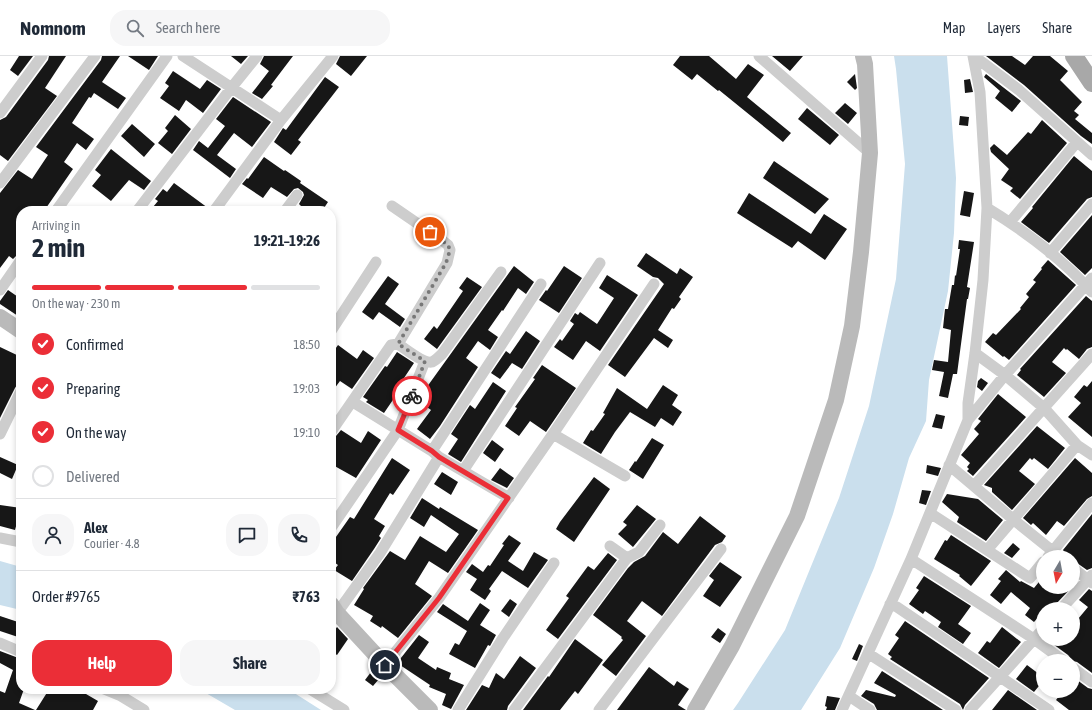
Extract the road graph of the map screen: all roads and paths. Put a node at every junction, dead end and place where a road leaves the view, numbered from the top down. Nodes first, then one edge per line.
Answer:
1 (42, 56) edge
2 (95, 56) edge
3 (167, 56) edge
4 (257, 56) edge
5 (333, 56) edge
6 (759, 56) edge
7 (863, 56) edge
8 (973, 56) edge
9 (1074, 56) edge
10 (189, 58) edge
11 (1092, 83) edge
12 (232, 87) junction
13 (0, 113) edge
14 (281, 120) junction
15 (1077, 142) junction
16 (870, 153) junction
17 (1092, 155) edge
18 (0, 183) edge
19 (297, 195) dead end
20 (1092, 204) edge
21 (60, 206) edge
22 (141, 206) edge
23 (218, 206) edge
24 (289, 206) edge
25 (392, 206) dead end
26 (987, 208) junction
27 (1010, 222) junction
28 (1050, 253) junction
29 (376, 262) dead end
30 (600, 263) dead end
31 (16, 267) edge
32 (501, 272) dead end
33 (541, 284) dead end
34 (654, 284) dead end
35 (1090, 285) edge
36 (0, 290) edge
37 (0, 317) edge
38 (336, 323) edge
39 (16, 328) edge
40 (398, 344) junction
41 (976, 353) junction
42 (1092, 354) edge
43 (425, 361) junction
44 (1005, 375) junction
45 (16, 401) edge
46 (352, 402) junction
47 (1044, 408) junction
48 (968, 420) junction
49 (336, 425) edge
50 (398, 430) junction
51 (0, 434) edge
52 (553, 434) junction
53 (1078, 445) junction
54 (435, 454) junction
55 (1092, 455) edge
56 (949, 465) junction
57 (463, 471) junction
58 (625, 476) dead end
59 (974, 486) junction
60 (508, 498) junction
61 (1092, 503) edge
62 (930, 513) junction
63 (1014, 520) junction
64 (336, 521) edge
65 (660, 525) dead end
66 (0, 538) edge
67 (16, 541) edge
68 (610, 546) dead end
69 (721, 549) dead end
70 (987, 550) junction
71 (1047, 550) edge
72 (1057, 550) edge
73 (627, 558) junction
74 (911, 559) junction
75 (554, 563) dead end
76 (1036, 571) edge
77 (1080, 572) edge
78 (1091, 579) edge
79 (1068, 602) edge
80 (890, 604) junction
81 (336, 606) edge
82 (336, 610) edge
83 (1034, 639) junction
84 (0, 643) edge
85 (16, 650) edge
86 (869, 654) junction
87 (1054, 654) edge
88 (385, 665) junction
89 (1080, 673) edge
90 (1000, 676) junction
91 (1092, 682) edge
92 (116, 694) edge
93 (318, 694) edge
94 (849, 696) junction
95 (144, 710) edge
96 (344, 710) edge
97 (430, 710) edge
98 (458, 710) edge
99 (514, 710) edge
100 (599, 710) edge
101 (695, 710) edge
102 (842, 710) edge
103 (870, 710) edge
104 (956, 710) edge
105 (970, 710) edge
106 (1048, 710) edge

1 - 13 street
2 - 18 street
3 - 21 street
4 - 12 street
5 - 14 street
6 - 16 street
7 - 16 street
8 - 15 street
8 - 26 street
9 - 11 main road
10 - 12 street
12 - 14 street
12 - 22 street
14 - 23 street
15 - 17 street
15 - 27 street
16 - 101 street
19 - 24 street
20 - 28 street
25 - 40 street
26 - 27 street
26 - 41 street
27 - 28 street
28 - 35 street
29 - 38 street
30 - 57 street
31 - 36 street
32 - 43 street
33 - 54 street
34 - 52 street
35 - 44 street
37 - 39 street
40 - 43 street
40 - 46 street
41 - 44 street
41 - 48 street
42 - 47 street
43 - 50 street
44 - 47 street
44 - 48 street
45 - 51 street
46 - 49 street
46 - 50 street
47 - 53 street
47 - 59 street
48 - 56 street
50 - 54 street
50 - 64 street
52 - 58 street
52 - 60 street
53 - 55 street
53 - 63 street
54 - 57 street
54 - 81 street
56 - 59 street
56 - 62 street
57 - 60 street
59 - 63 street
60 - 88 street
61 - 72 street
62 - 70 street
62 - 74 street
63 - 70 street
63 - 71 street
65 - 73 street
66 - 67 street
68 - 73 street
69 - 100 street
70 - 76 street
73 - 99 street
74 - 80 street
74 - 83 street
75 - 98 street
77 - 78 street
78 - 79 street
80 - 86 street
80 - 90 street
82 - 88 street
83 - 87 street
83 - 90 street
84 - 85 street
86 - 94 street
86 - 104 street
88 - 97 street
89 - 91 street
90 - 105 street
90 - 106 street
92 - 95 street
93 - 96 street
94 - 102 street
94 - 103 street

